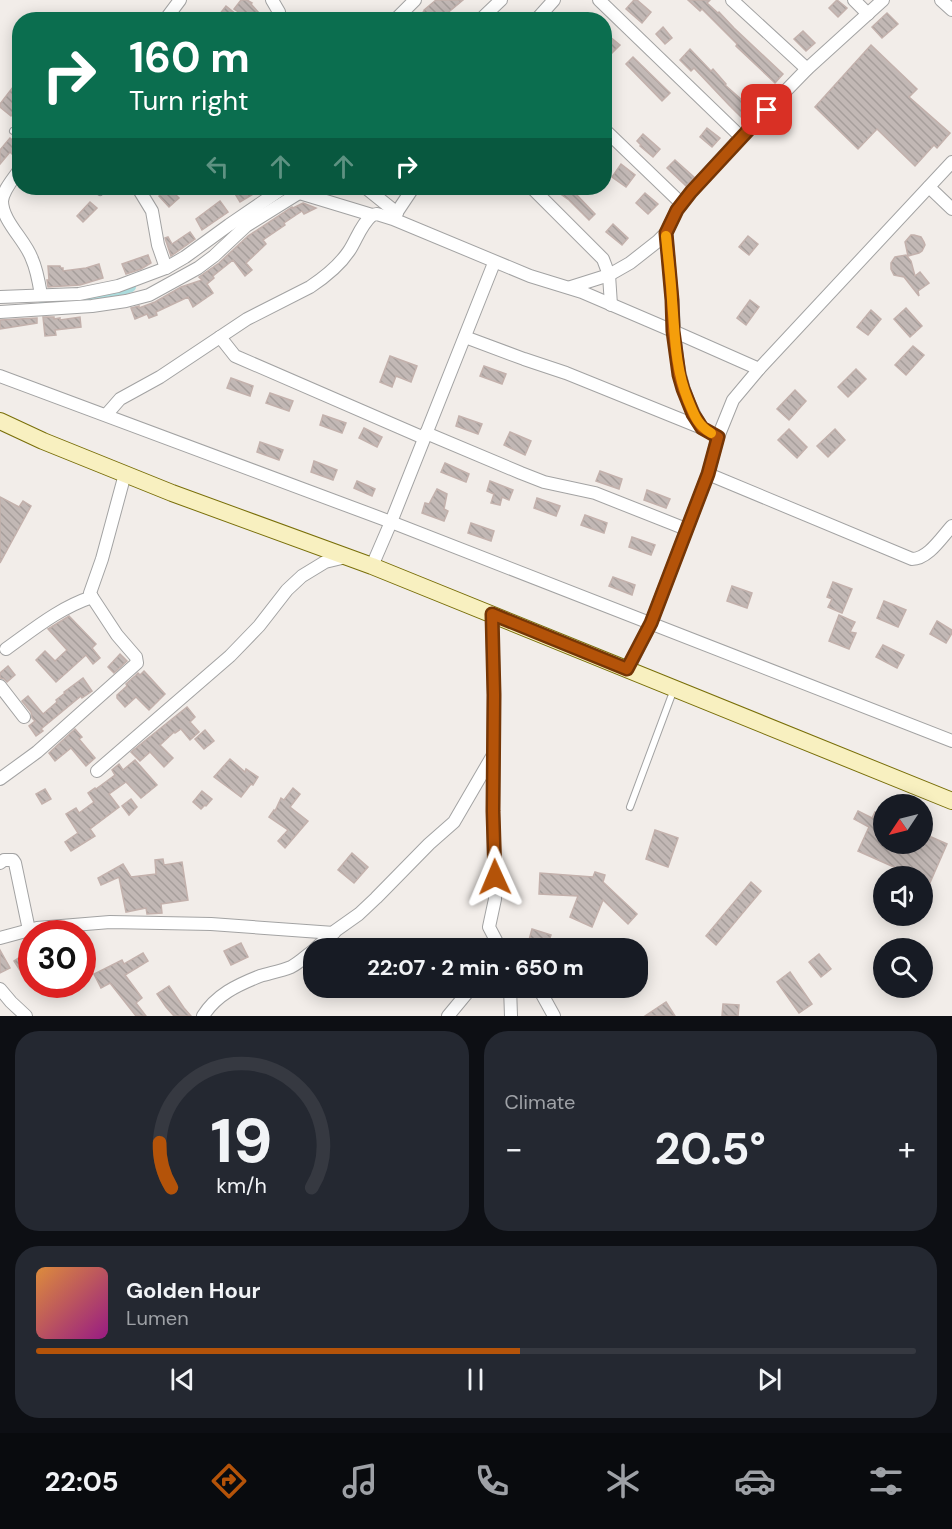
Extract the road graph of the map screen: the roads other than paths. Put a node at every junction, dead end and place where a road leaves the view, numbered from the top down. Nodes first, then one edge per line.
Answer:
1 (415, 0) edge
2 (501, 0) edge
3 (554, 0) edge
4 (599, 0) edge
5 (732, 0) edge
6 (854, 0) edge
7 (883, 0) edge
8 (941, 0) edge
9 (952, 10) edge
10 (403, 12) edge
11 (488, 12) edge
12 (543, 12) edge
13 (611, 12) edge
14 (612, 13) edge
15 (868, 14) junction
16 (807, 69) junction
17 (612, 137) edge
18 (741, 137) junction
19 (952, 162) edge
20 (12, 181) edge
21 (929, 188) junction
22 (142, 195) edge
23 (273, 195) edge
24 (293, 195) edge
25 (308, 195) edge
26 (373, 195) edge
27 (408, 195) edge
28 (539, 195) edge
29 (682, 204) junction
30 (952, 209) edge
31 (372, 215) junction
32 (395, 216) junction
33 (666, 233) junction
34 (191, 256) junction
35 (208, 261) junction
36 (494, 263) junction
37 (166, 268) junction
38 (609, 275) junction
39 (571, 288) junction
40 (41, 295) junction
41 (0, 297) edge
42 (611, 304) junction
43 (0, 312) edge
44 (673, 331) junction
45 (220, 337) junction
46 (465, 337) junction
47 (759, 369) junction
48 (0, 376) edge
49 (106, 415) junction
50 (2, 426) edge
51 (702, 428) junction
52 (425, 436) junction
53 (718, 437) junction
54 (125, 474) junction
55 (708, 474) junction
56 (392, 522) junction
57 (952, 526) edge
58 (686, 530) junction
59 (346, 557) junction
60 (372, 566) junction
61 (92, 597) junction
62 (492, 614) junction
63 (651, 623) junction
64 (6, 649) dead end
65 (627, 669) junction
66 (0, 686) edge
67 (675, 688) junction
68 (24, 717) dead end
69 (952, 741) edge
70 (494, 754) junction
71 (97, 771) dead end
72 (0, 779) edge
73 (952, 801) edge
74 (630, 807) dead end
75 (0, 863) edge
76 (27, 920) edge
77 (96, 923) edge
78 (18, 933) edge
79 (334, 933) junction
80 (328, 938) edge
81 (497, 938) edge
82 (0, 939) edge
83 (303, 958) edge
84 (0, 989) edge
85 (463, 998) edge
86 (510, 998) edge
87 (544, 998) edge
88 (26, 1016) edge
89 (203, 1016) edge
90 (448, 1016) edge
91 (511, 1016) edge
92 (555, 1016) edge

1 - 10 street
2 - 11 street
3 - 12 street
4 - 13 street
5 - 16 street
6 - 15 street
7 - 15 street
8 - 9 street
14 - 18 street
15 - 16 street
16 - 18 street
17 - 29 street
18 - 29 street
19 - 21 street
20 - 40 street
21 - 30 street
21 - 47 street
22 - 37 street
23 - 34 street
24 - 35 street
25 - 31 street
26 - 32 street
27 - 32 street
28 - 38 street
29 - 33 street
31 - 32 street
31 - 45 street
32 - 36 street
33 - 38 street
33 - 44 street
34 - 35 street
34 - 37 street
35 - 43 street
36 - 39 street
36 - 46 street
37 - 40 street
38 - 39 street
38 - 42 street
39 - 42 street
40 - 41 street
42 - 44 street
44 - 47 street
44 - 51 street
45 - 49 street
45 - 52 street
46 - 51 street
46 - 52 street
47 - 53 street
48 - 49 street
49 - 56 street
50 - 54 street
51 - 53 street
52 - 56 street
52 - 58 street
53 - 55 street
54 - 59 street
54 - 61 street
55 - 57 street
55 - 58 street
56 - 60 street
56 - 63 street
58 - 63 street
59 - 60 street
59 - 71 street
60 - 62 street
61 - 64 street
61 - 72 street
62 - 65 street
62 - 70 street
63 - 65 street
63 - 69 street
65 - 67 street
66 - 68 street
67 - 73 street
67 - 74 lane
70 - 79 street
70 - 81 street
75 - 76 street
77 - 79 street
78 - 82 street
79 - 80 street
83 - 89 street
84 - 88 street
85 - 90 street
86 - 91 street
87 - 92 street

